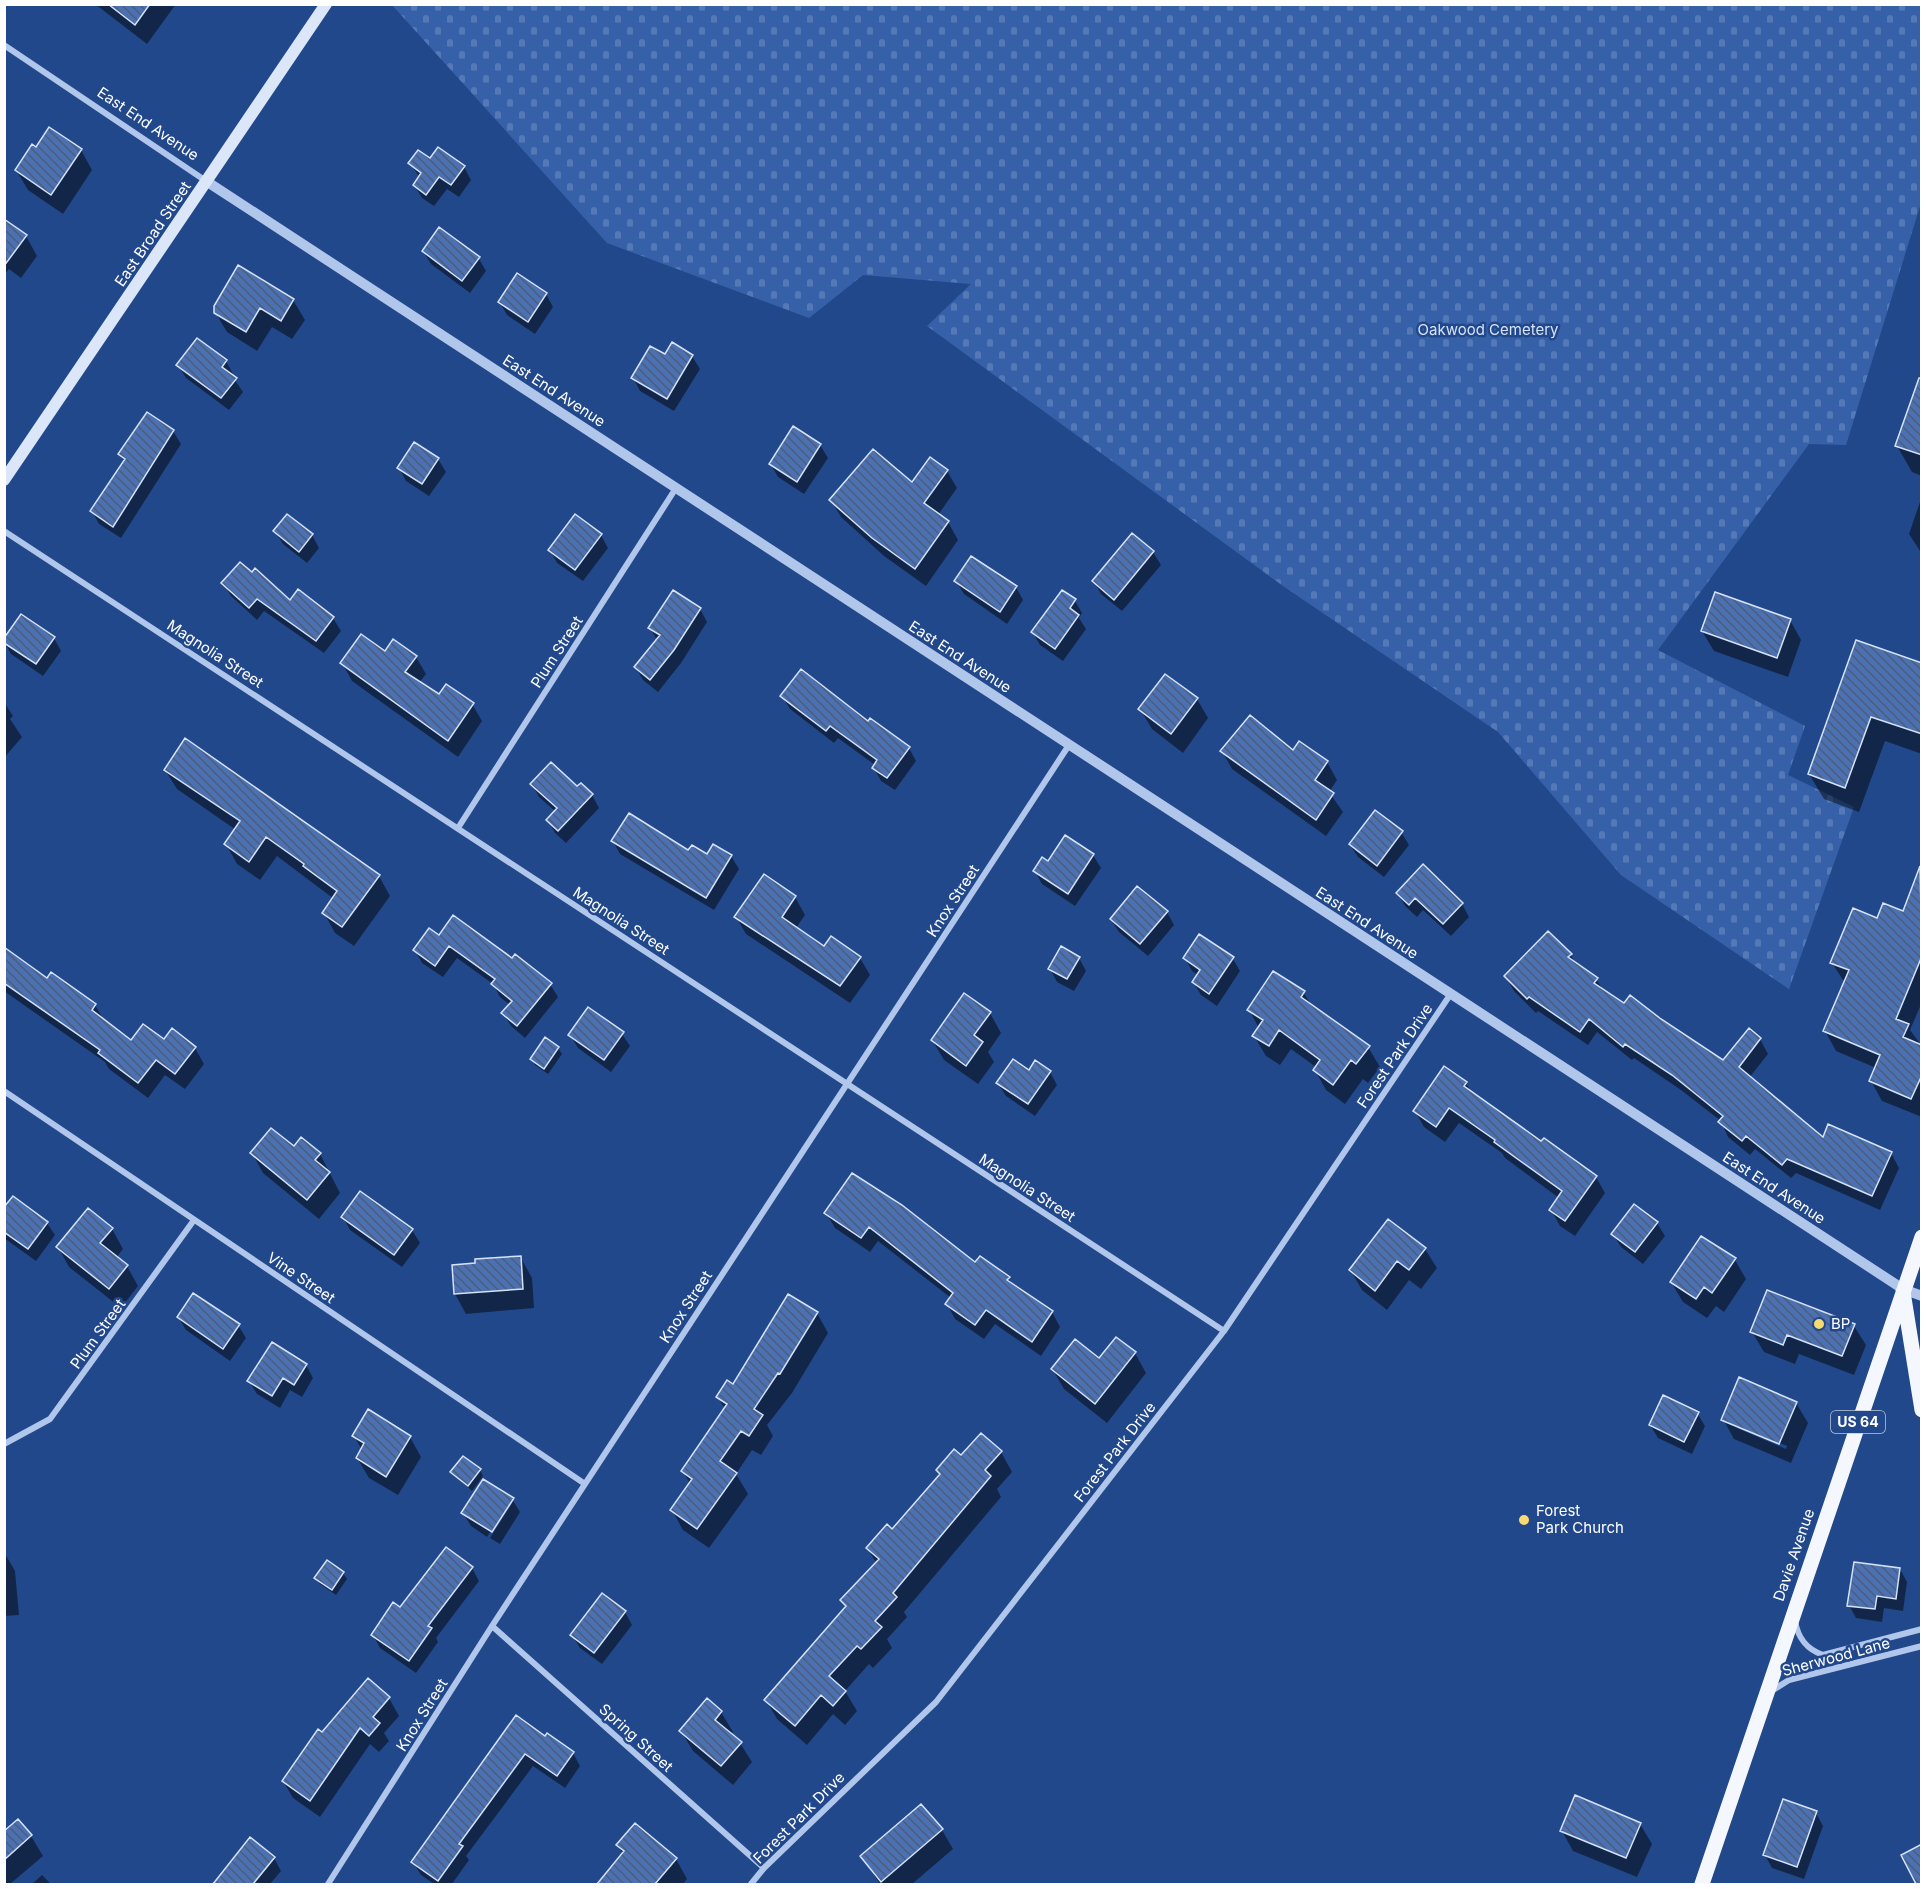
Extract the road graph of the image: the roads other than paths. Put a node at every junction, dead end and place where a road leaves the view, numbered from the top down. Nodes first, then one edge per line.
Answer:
1 (326, 4) edge
2 (4, 45) edge
3 (206, 181) junction
4 (4, 480) edge
5 (676, 489) junction
6 (4, 531) edge
7 (1069, 745) junction
8 (458, 828) junction
9 (1450, 995) junction
10 (847, 1084) junction
11 (4, 1091) edge
12 (194, 1220) junction
13 (1922, 1237) edge
14 (1903, 1289) junction
15 (1922, 1296) edge
16 (1224, 1331) junction
17 (1922, 1410) edge
18 (4, 1444) edge
19 (585, 1484) junction
20 (1795, 1606) junction
21 (492, 1626) junction
22 (1922, 1629) edge
23 (1922, 1646) edge
24 (1763, 1702) junction
25 (764, 1868) junction
26 (328, 1884) edge
27 (751, 1884) edge
28 (1702, 1884) edge

1 - 3 main road, East Broad Street
2 - 3 street, East End Avenue
3 - 4 main road, East Broad Street
3 - 5 street, East End Avenue
5 - 7 street, East End Avenue
5 - 8 street, Plum Street
6 - 8 street, Magnolia Street
7 - 9 street, East End Avenue
7 - 10 street, Knox Street
8 - 10 street, Magnolia Street
9 - 14 street, East End Avenue
9 - 16 street, Forest Park Drive
10 - 16 street, Magnolia Street
10 - 19 street, Knox Street
11 - 12 street, Vine Street
12 - 18 street, Plum Street
12 - 19 street, Vine Street
13 - 14 main road, Davie Avenue
14 - 15 street, East End Avenue
14 - 17 main road
14 - 20 main road, Davie Avenue / US 64
16 - 25 street, Forest Park Drive
19 - 21 street, Knox Street
20 - 22 street, Sherwood Lane
20 - 24 main road, Davie Avenue / US 64
21 - 25 street, Spring Street
21 - 26 street, Knox Street
23 - 24 street, Sherwood Lane
24 - 28 main road, Davie Avenue / US 64
25 - 27 street, Forest Park Drive

